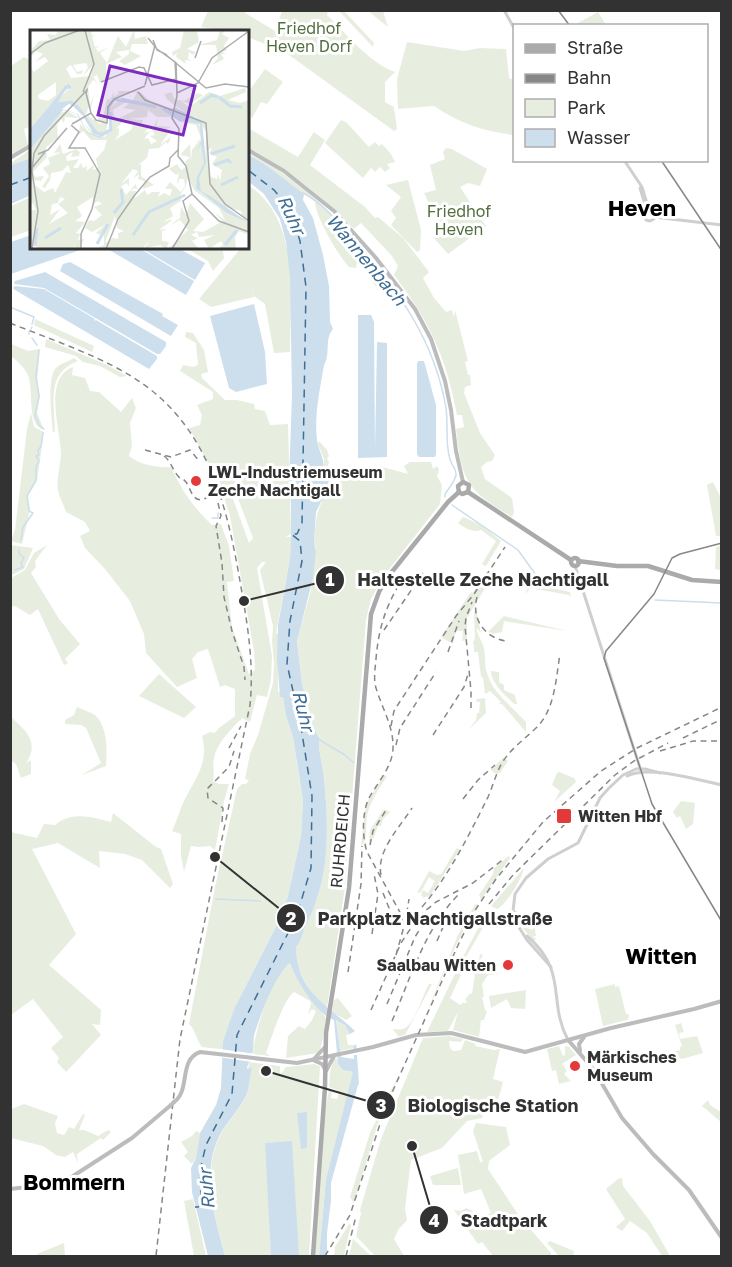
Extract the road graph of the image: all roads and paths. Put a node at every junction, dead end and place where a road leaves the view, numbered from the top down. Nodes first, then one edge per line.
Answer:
1 (504, 10) edge
2 (513, 26) edge
3 (30, 146) edge
4 (249, 151) edge
5 (10, 158) edge
6 (625, 162) edge
7 (648, 211) junction
8 (654, 216) junction
9 (722, 225) edge
10 (463, 482) junction
11 (459, 492) junction
12 (468, 492) junction
13 (576, 563) junction
14 (722, 582) edge
15 (641, 770) junction
16 (722, 785) edge
17 (513, 911) junction
18 (515, 921) junction
19 (722, 1000) edge
20 (585, 1036) junction
21 (568, 1040) junction
22 (326, 1045) junction
23 (580, 1053) junction
24 (335, 1055) junction
25 (326, 1057) junction
26 (313, 1060) junction
27 (326, 1071) junction
28 (10, 1189) edge
29 (722, 1238) edge
30 (314, 1257) edge

1 - 2 street
3 - 5 main road
4 - 10 main road
6 - 7 street
7 - 8 street
7 - 8 street
8 - 9 street
10 - 11 main road
10 - 12 main road
11 - 12 main road
11 - 22 main road, RUHRDEICH
12 - 13 main road
13 - 14 main road
13 - 15 street
15 - 16 street
15 - 17 street
17 - 18 street
17 - 18 street
18 - 21 street
19 - 20 main road
20 - 21 main road
20 - 23 main road
21 - 23 main road
21 - 24 main road
22 - 25 main road, RUHRDEICH
22 - 26 main road
23 - 29 main road
24 - 25 main road
24 - 27 main road
25 - 26 main road
25 - 27 main road, RUHRDEICH
26 - 27 main road
26 - 28 main road, bridge
27 - 30 main road, RUHRDEICH

